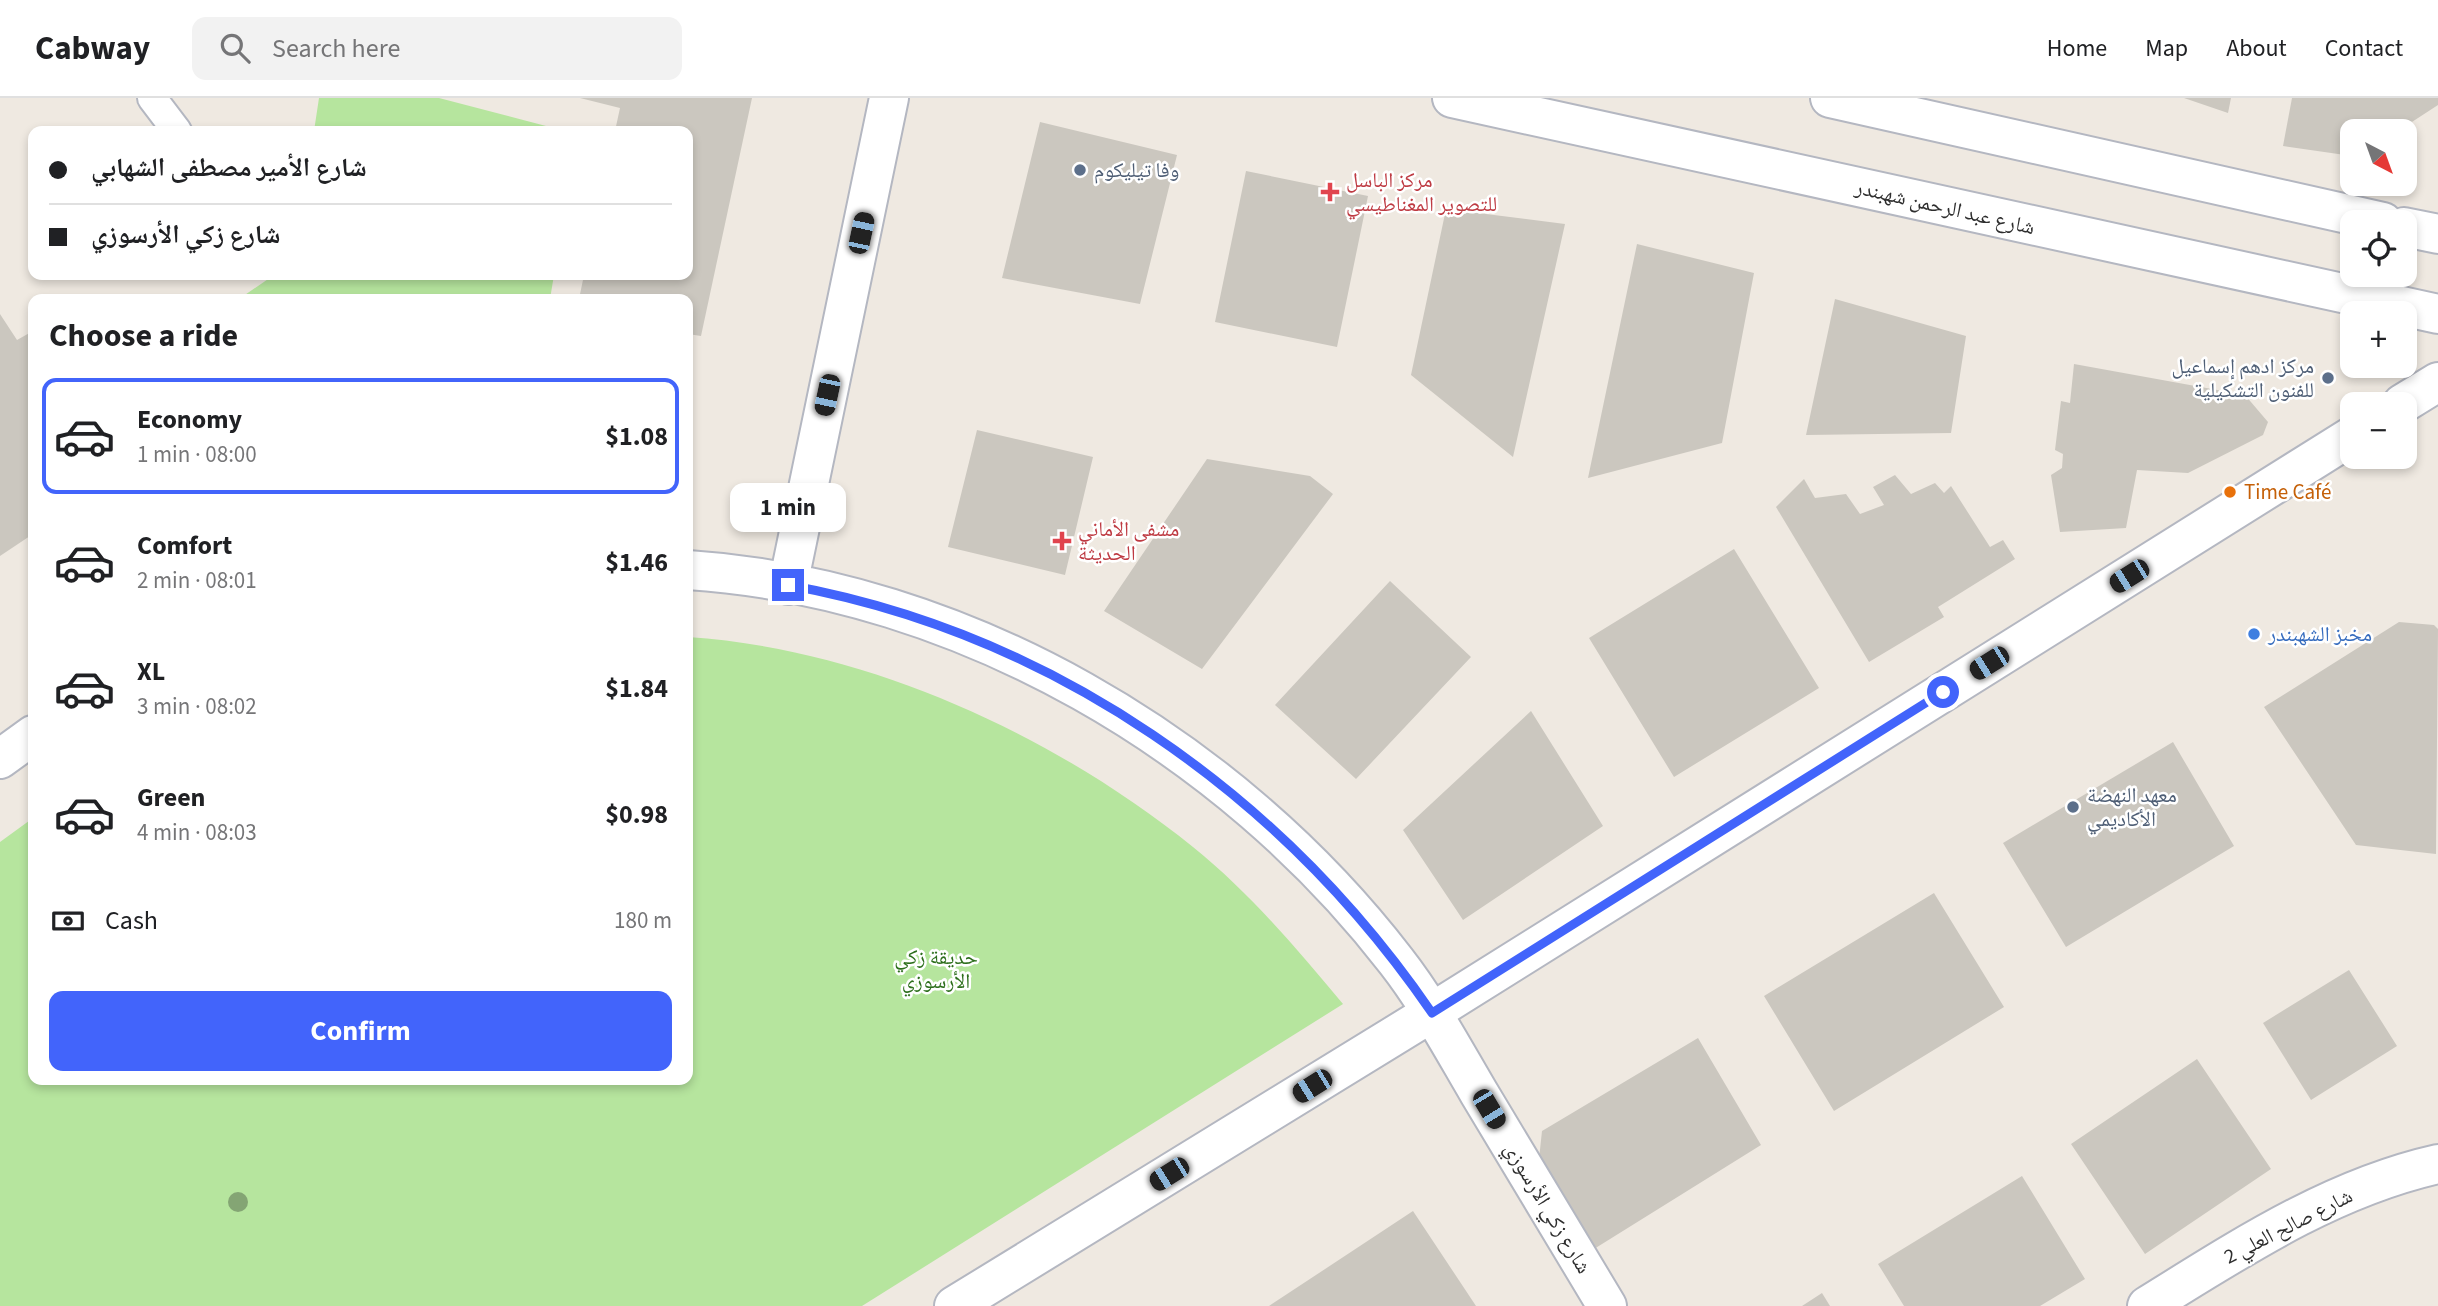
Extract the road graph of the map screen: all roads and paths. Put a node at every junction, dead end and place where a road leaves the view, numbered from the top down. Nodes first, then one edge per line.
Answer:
1 (152, 98) edge
2 (889, 98) edge
3 (1452, 98) edge
4 (1830, 98) edge
5 (173, 126) edge
6 (2340, 212) edge
7 (2417, 230) edge
8 (2438, 234) edge
9 (2438, 314) edge
10 (2438, 382) edge
11 (2417, 395) edge
12 (2340, 444) edge
13 (693, 571) edge
14 (788, 585) junction
15 (28, 739) edge
16 (0, 759) edge
17 (1432, 1013) junction
18 (2438, 1164) edge
19 (954, 1306) edge
20 (1608, 1306) edge
21 (2147, 1306) edge

1 - 5 lane
2 - 14 main road
3 - 9 main road, شارع عبد الرحمن شهبندر
4 - 6 main road
7 - 8 main road
10 - 11 main road
12 - 17 main road
13 - 14 main road, شارع زكي الأرسوزي
14 - 17 main road, شارع زكي الأرسوزي
15 - 16 main road
17 - 19 main road
17 - 20 main road, شارع زكي الأرسوزي
18 - 21 main road, شارع صالح العلي 2

